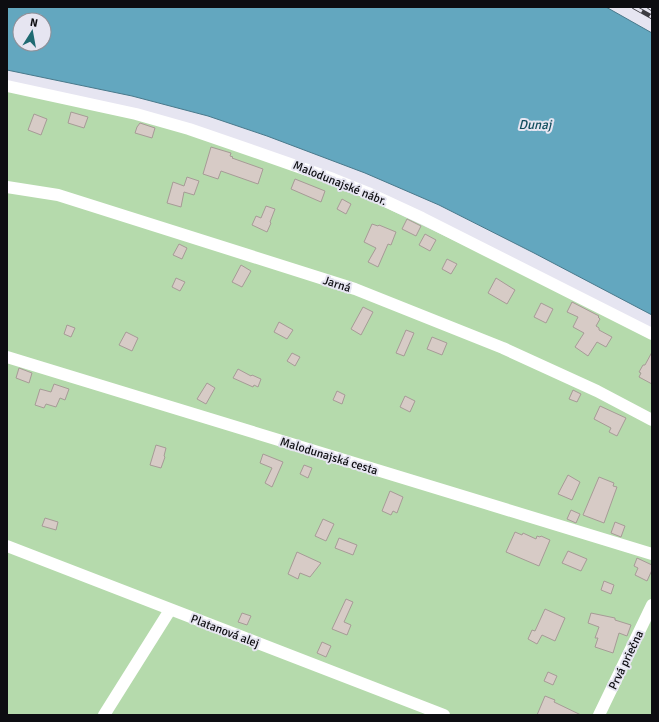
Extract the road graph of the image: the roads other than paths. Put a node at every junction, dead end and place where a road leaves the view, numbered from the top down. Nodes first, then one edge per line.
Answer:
1 (7, 86) edge
2 (7, 187) edge
3 (652, 334) edge
4 (7, 357) edge
5 (652, 420) edge
6 (7, 546) edge
7 (652, 554) edge
8 (652, 605) edge
9 (170, 610) junction
10 (104, 715) edge
11 (444, 715) edge
12 (599, 715) edge

1 - 3 street, Malodunajské nábr.
2 - 5 street, Jarná
4 - 7 street, Malodunajská cesta
6 - 9 street, Platanová alej
8 - 12 street, Prvá priečna
9 - 10 street
9 - 11 street, Platanová alej

